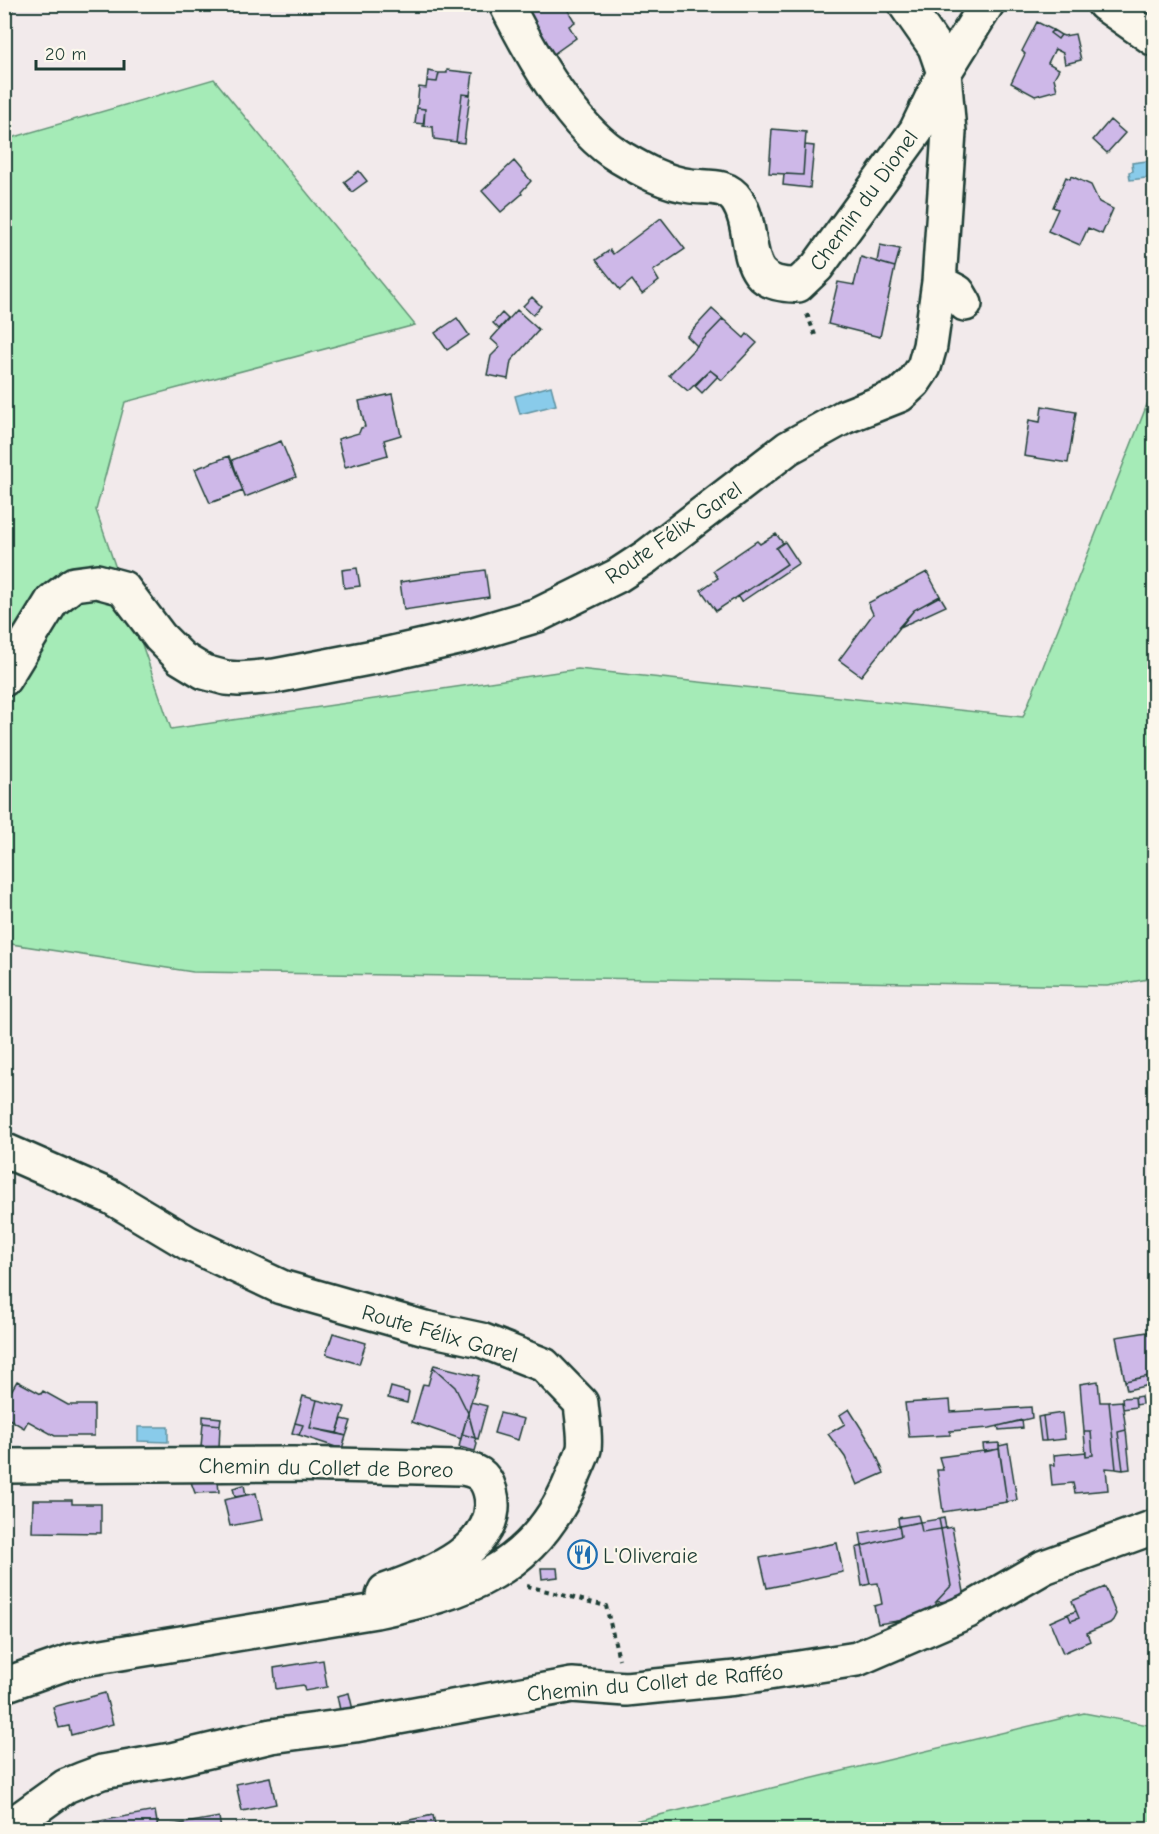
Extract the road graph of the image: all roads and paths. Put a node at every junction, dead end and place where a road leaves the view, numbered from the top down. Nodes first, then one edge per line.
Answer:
1 (506, 4) edge
2 (904, 4) edge
3 (987, 4) edge
4 (1104, 4) edge
5 (1155, 39) edge
6 (944, 73) junction
7 (939, 282) junction
8 (965, 304) dead end
9 (4, 680) edge
10 (4, 1150) edge
11 (4, 1466) edge
12 (1155, 1527) edge
13 (488, 1576) junction
14 (376, 1611) junction
15 (4, 1685) edge
16 (626, 1689) junction
17 (5, 1830) edge

1 - 6 street, Chemin du Dionel
2 - 6 street, Route Félix Garel
3 - 6 street, Chemin du Dionel
4 - 5 street
6 - 7 street, Route Félix Garel
7 - 8 street
7 - 9 street, Route Félix Garel
10 - 13 street, Route Félix Garel
11 - 14 street, Chemin du Collet de Boreo
12 - 16 street, Chemin du Collet de Rafféo
13 - 14 street, Route Félix Garel
13 - 16 path
14 - 15 street, Route Félix Garel
16 - 17 street, Chemin du Collet de Rafféo

